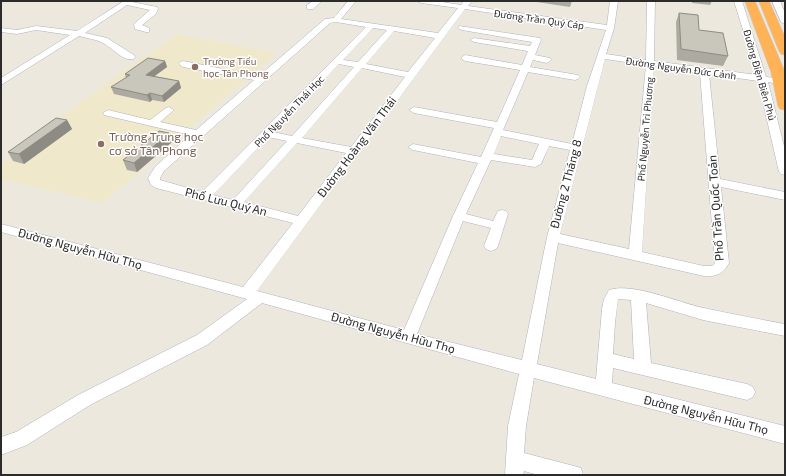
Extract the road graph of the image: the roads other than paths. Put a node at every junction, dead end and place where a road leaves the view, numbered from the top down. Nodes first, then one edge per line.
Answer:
1 (318, 1) edge
2 (352, 1) edge
3 (421, 1) edge
4 (614, 1) edge
5 (651, 1) edge
6 (738, 1) edge
7 (750, 1) edge
8 (764, 1) edge
9 (776, 1) edge
10 (127, 2) edge
11 (466, 4) edge
12 (310, 7) dead end
13 (335, 20) junction
14 (785, 22) edge
15 (372, 25) junction
16 (392, 28) junction
17 (462, 28) dead end
18 (610, 28) junction
19 (1, 30) edge
20 (146, 30) dead end
21 (77, 33) junction
22 (440, 36) junction
23 (474, 40) dead end
24 (785, 51) edge
25 (601, 56) junction
26 (132, 57) dead end
27 (465, 58) dead end
28 (528, 58) junction
29 (547, 60) dead end
30 (337, 61) junction
31 (183, 64) dead end
32 (650, 64) junction
33 (360, 66) junction
34 (704, 71) junction
35 (411, 75) junction
36 (575, 77) dead end
37 (261, 79) junction
38 (763, 79) junction
39 (1, 82) edge
40 (783, 82) edge
41 (785, 106) edge
42 (169, 110) dead end
43 (414, 110) dead end
44 (108, 112) dead end
45 (152, 123) junction
46 (499, 129) junction
47 (198, 134) junction
48 (267, 134) junction
49 (295, 139) junction
50 (545, 142) junction
51 (413, 147) dead end
52 (576, 148) junction
53 (354, 151) junction
54 (486, 158) junction
55 (785, 172) edge
56 (715, 182) junction
57 (204, 196) junction
58 (785, 196) edge
59 (236, 204) junction
60 (459, 216) junction
61 (302, 221) junction
62 (1, 228) edge
63 (552, 237) junction
64 (491, 246) dead end
65 (635, 256) junction
66 (254, 295) junction
67 (638, 297) junction
68 (785, 330) edge
69 (408, 338) junction
70 (605, 358) junction
71 (643, 367) junction
72 (527, 369) junction
73 (604, 389) junction
74 (747, 392) dead end
75 (785, 435) edge
76 (1, 446) edge
77 (514, 467) edge
78 (574, 475) edge

1 - 12 street
2 - 13 street
3 - 11 street, Đường Trần Quý Cáp
4 - 18 street, Đường 2 Tháng 8
5 - 32 street, Phố Nguyễn Tri Phương
6 - 38 street, Đường Điện Biên Phủ
7 - 40 highway, Đường Điện Biên Phủ
8 - 24 highway
9 - 14 street
10 - 20 street
10 - 21 street
11 - 18 street, Đường Trần Quý Cáp
11 - 22 street, Đường Hoàng Văn Thái
13 - 15 street
13 - 37 street
15 - 16 street
15 - 30 street, Phố Nguyễn Thái Học
16 - 22 street
16 - 33 street, Phố Nguyễn Thái Học
17 - 28 street
18 - 25 street, Đường 2 Tháng 8
19 - 21 street
21 - 26 street
21 - 39 street
22 - 35 street, Đường Hoàng Văn Thái
23 - 28 street
25 - 32 street, Đường Nguyễn Đức Cảnh
25 - 52 street, Đường 2 Tháng 8
27 - 28 street
28 - 29 street
28 - 36 street
28 - 46 street
30 - 33 street
30 - 48 street, Phố Nguyễn Thái Học
31 - 37 street
32 - 34 street, Đường Nguyễn Đức Cảnh
32 - 65 street, Phố Nguyễn Tri Phương
33 - 35 street
33 - 49 street, Phố Nguyễn Thái Học
34 - 38 street, Đường Nguyễn Đức Cảnh
34 - 56 street, Phố Trần Quốc Toản
35 - 53 street, Đường Hoàng Văn Thái
37 - 47 street
38 - 40 street, Đường Nguyễn Đức Cảnh
38 - 55 street, Đường Điện Biên Phủ
40 - 41 highway, Đường Điện Biên Phủ
42 - 45 street
43 - 46 street
44 - 45 street
45 - 47 street
46 - 50 street
46 - 54 street
47 - 57 street, Phố Lưu Quý An
48 - 49 street
48 - 57 street, Phố Nguyễn Thái Học
49 - 53 street
49 - 59 street, Phố Nguyễn Thái Học
50 - 52 street
50 - 54 street
51 - 54 street
52 - 63 street, Đường 2 Tháng 8
53 - 61 street, Đường Hoàng Văn Thái
54 - 60 street
56 - 58 street
56 - 65 street, Phố Trần Quốc Toản
57 - 59 street, Phố Lưu Quý An
59 - 61 street, Phố Lưu Quý An
60 - 64 street
60 - 69 street
61 - 66 street, Đường Hoàng Văn Thái
62 - 66 street, Đường Nguyễn Hữu Thọ
63 - 65 street, Phố Trần Quốc Toản
63 - 72 street, Đường 2 Tháng 8
66 - 69 street, Đường Nguyễn Hữu Thọ
66 - 76 street, Đường Hoàng Văn Thái
67 - 68 street
67 - 70 street
67 - 71 street
69 - 72 street, Đường Nguyễn Hữu Thọ
70 - 71 street
70 - 73 street
71 - 74 street
72 - 73 street, Đường Nguyễn Hữu Thọ
72 - 77 street, Đường 2 Tháng 8
73 - 75 street, Đường Nguyễn Hữu Thọ
77 - 78 street

